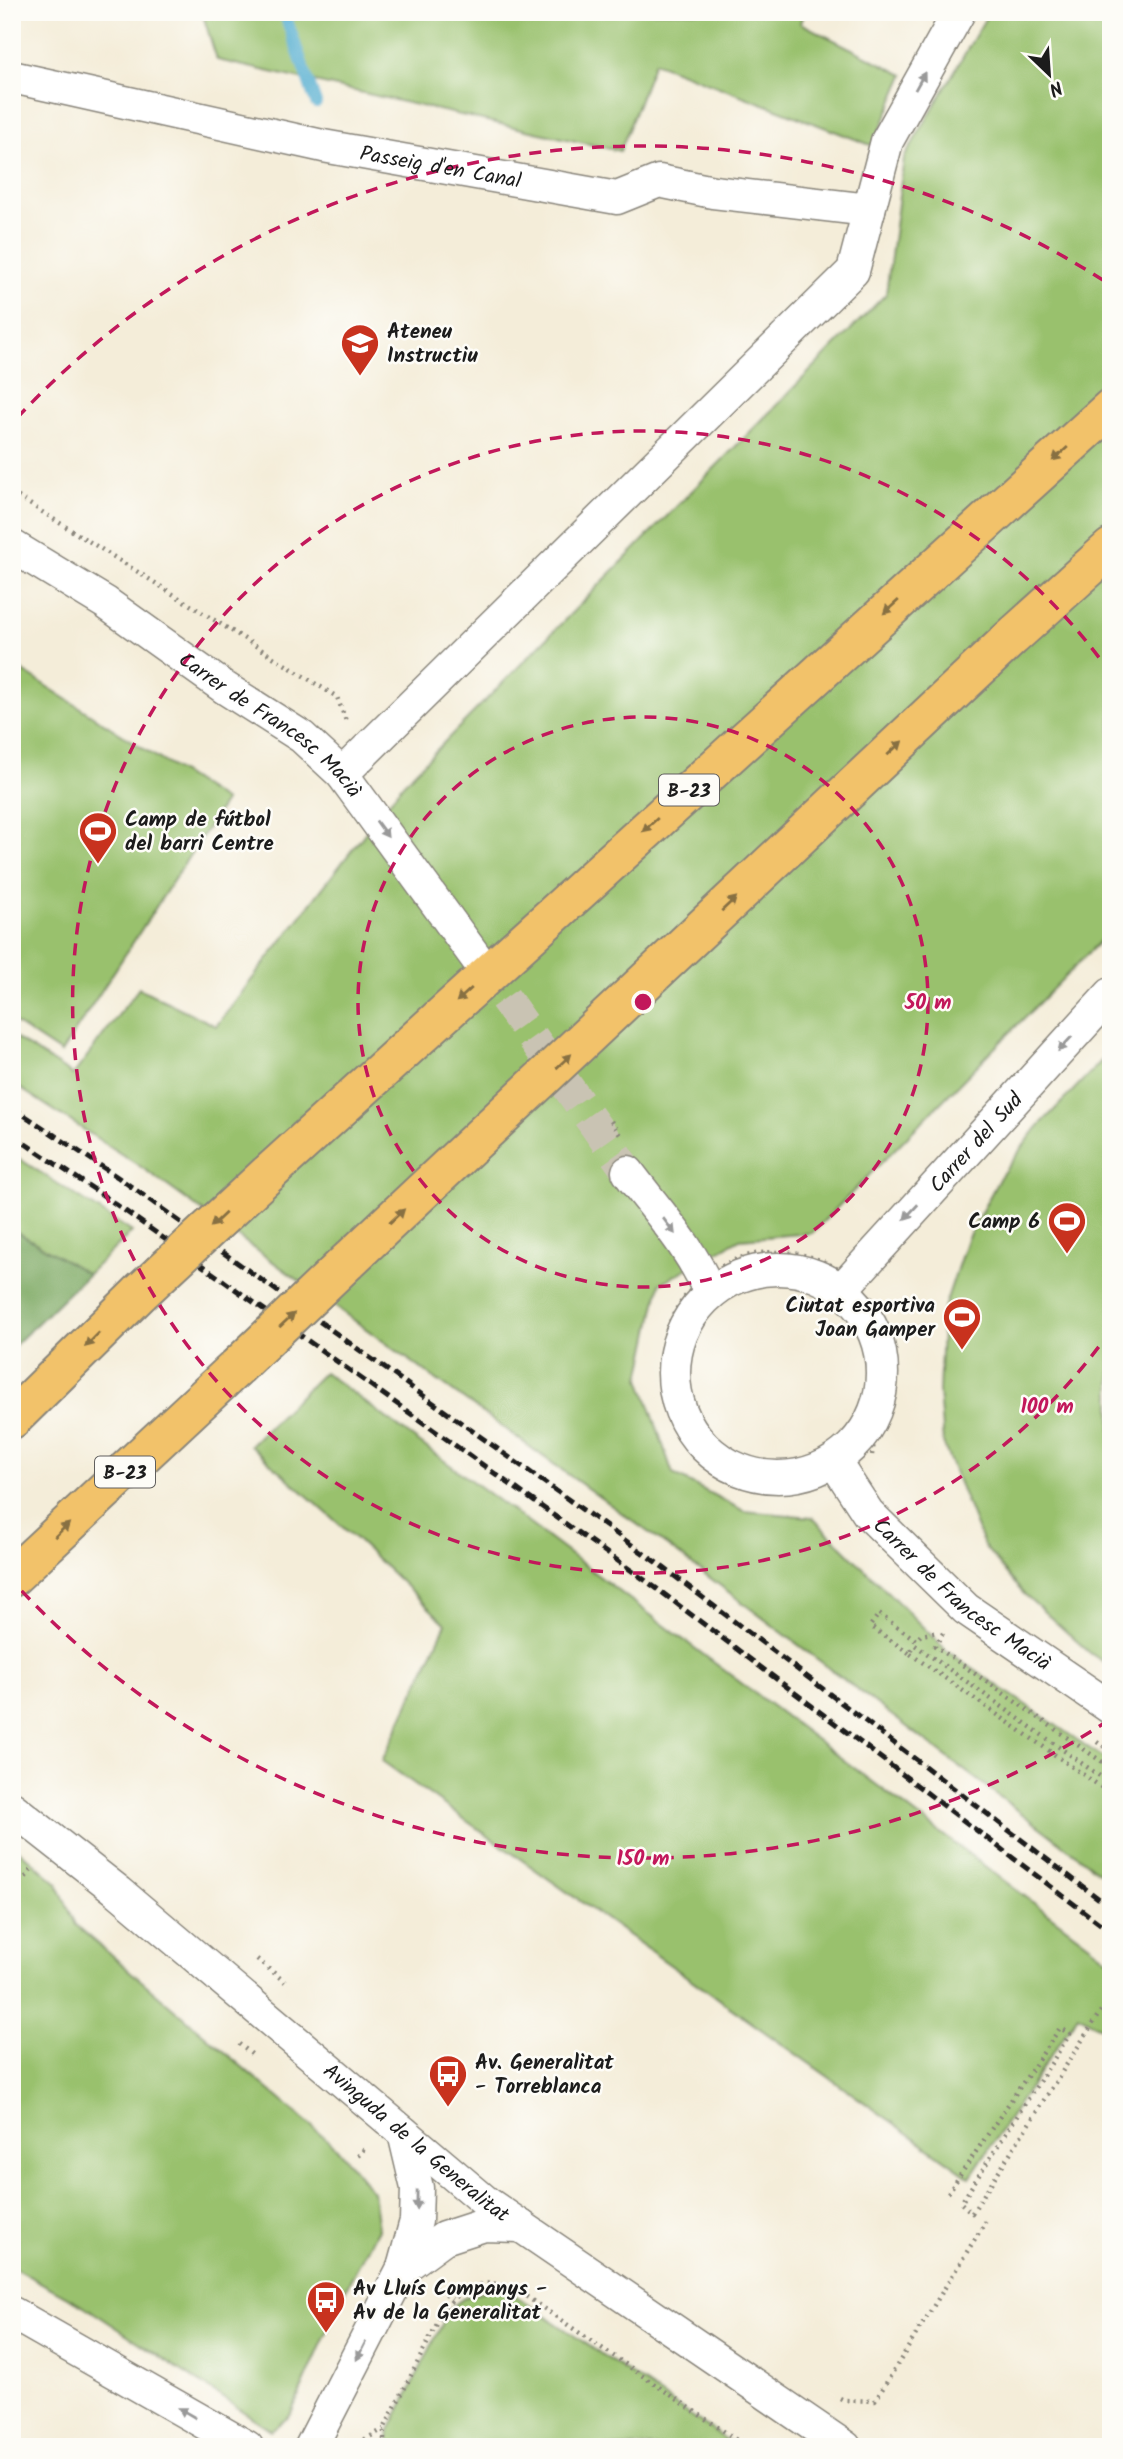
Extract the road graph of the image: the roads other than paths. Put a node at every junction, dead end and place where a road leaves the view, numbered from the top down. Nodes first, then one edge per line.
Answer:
1 (959, 12) edge
2 (12, 77) edge
3 (869, 210) junction
4 (1111, 408) edge
5 (12, 546) edge
6 (1111, 548) edge
7 (342, 774) junction
8 (477, 960) tunnel mouth
9 (1111, 994) edge
10 (628, 1172) tunnel mouth
11 (711, 1278) junction
12 (841, 1290) junction
13 (12, 1419) edge
14 (834, 1461) junction
15 (12, 1577) edge
16 (1111, 1708) edge
17 (12, 1808) edge
18 (404, 2133) junction
19 (521, 2226) junction
20 (403, 2268) junction
21 (12, 2313) edge
22 (247, 2447) edge
23 (311, 2447) edge
24 (845, 2447) edge

3 -> 1 street
2 - 3 street, Passeig d'en Canal
3 - 7 street
4 -> 13 highway, B-23, bridge
5 - 7 street, Carrer de Francesc Macià
15 -> 6 highway, B-23, bridge
7 -> 8 street, Carrer de Francesc Macià
9 -> 12 street, Carrer del Sud
10 -> 11 street
11 - 12 street
11 - 14 street
12 - 14 street
14 - 16 street, Carrer de Francesc Macià
17 - 18 street, Avinguda de la Generalitat
18 - 19 street, Avinguda de la Generalitat
18 -> 20 street
19 - 20 street
19 - 24 street, Avinguda de la Generalitat
20 -> 23 street
22 -> 21 street

